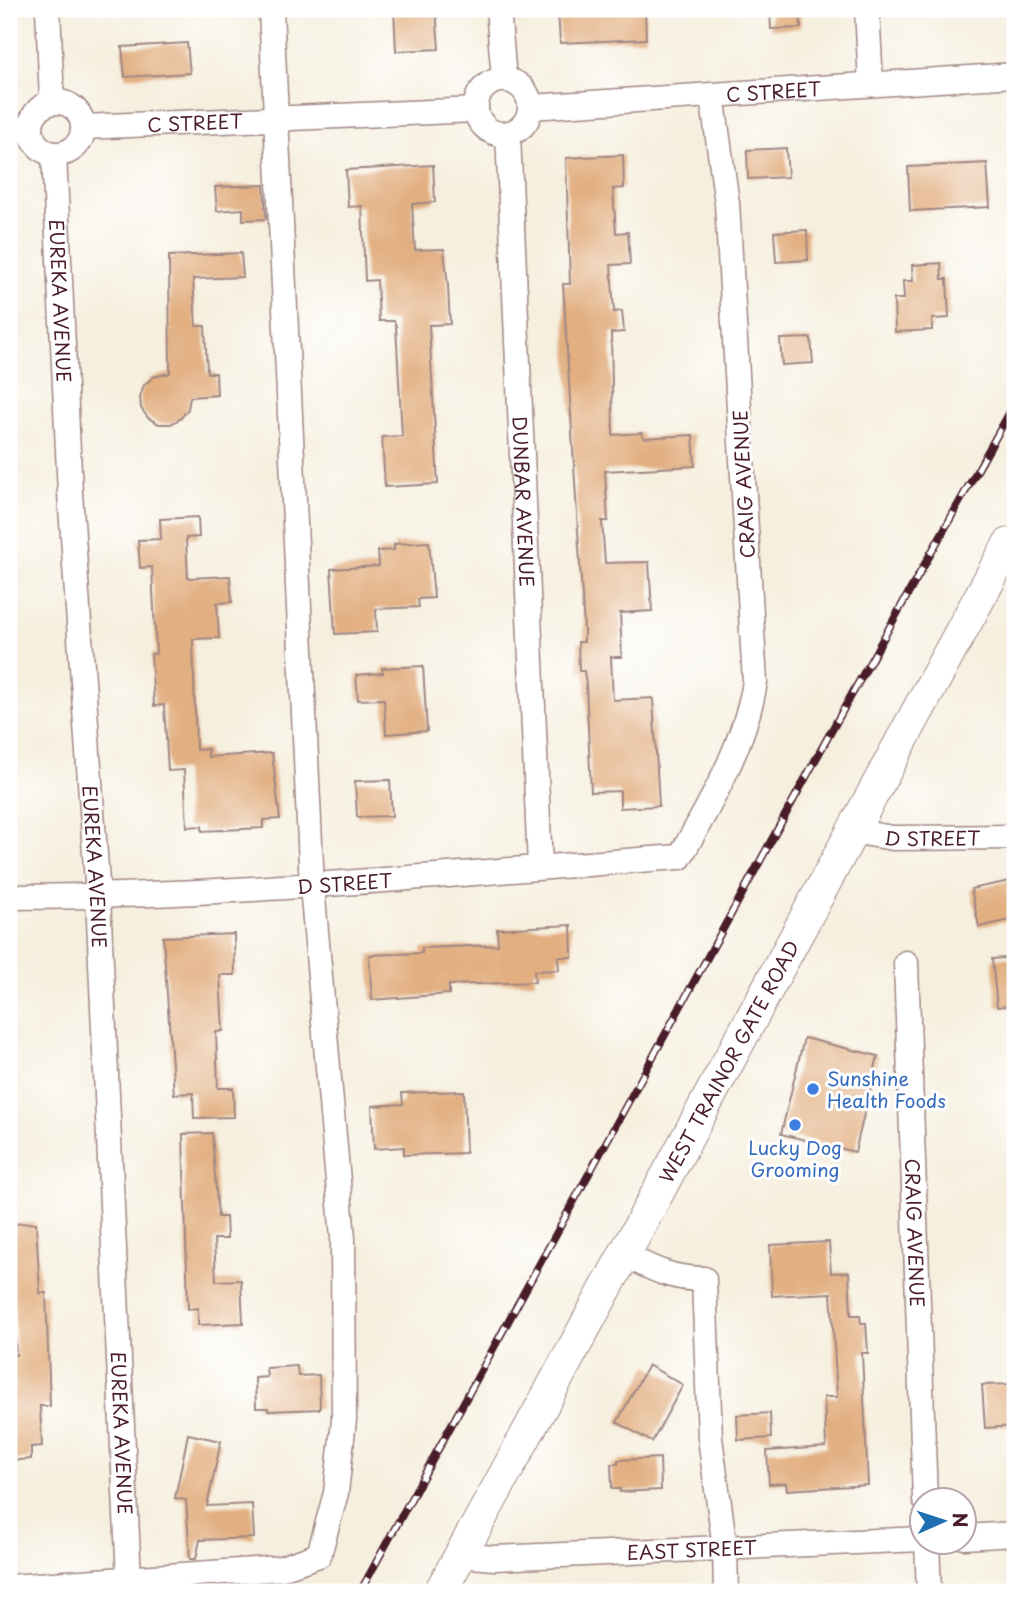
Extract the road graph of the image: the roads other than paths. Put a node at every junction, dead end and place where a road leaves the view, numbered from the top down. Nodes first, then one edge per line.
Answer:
1 (48, 9) edge
2 (271, 9) edge
3 (499, 9) edge
4 (867, 9) edge
5 (1015, 75) edge
6 (504, 79) junction
7 (871, 84) junction
8 (712, 95) junction
9 (52, 103) junction
10 (531, 107) junction
11 (476, 110) junction
12 (278, 118) junction
13 (83, 127) junction
14 (20, 129) edge
15 (508, 134) junction
16 (54, 154) junction
17 (1012, 538) edge
18 (851, 831) junction
19 (1015, 837) edge
20 (680, 857) joint
21 (540, 867) junction
22 (312, 886) junction
23 (9, 897) edge
24 (98, 897) junction
25 (906, 963) dead end
26 (626, 1255) junction
27 (925, 1486) edge
28 (1015, 1534) edge
29 (978, 1536) edge
30 (908, 1540) edge
31 (724, 1548) junction
32 (461, 1555) junction
33 (928, 1556) edge
34 (129, 1580) junction
35 (9, 1587) edge
36 (440, 1592) edge
37 (726, 1592) edge
38 (929, 1592) edge

1 - 9 street
2 - 12 street
3 - 6 street
4 - 7 street
5 - 7 street, C STREET
6 - 10 street
6 - 11 street
7 - 8 street, C STREET
8 - 10 street, C STREET
8 - 20 street, CRAIG AVENUE
9 - 13 street
9 - 14 street
10 - 15 street
11 - 12 street, C STREET
11 - 15 street
12 - 13 street, C STREET
12 - 22 street
13 - 16 street
14 - 16 street
15 - 21 street, DUNBAR AVENUE
16 - 24 street, EUREKA AVENUE
17 - 18 main road, WEST TRAINOR GATE ROAD
18 - 19 street, D STREET
18 - 26 main road, WEST TRAINOR GATE ROAD
20 - 21 street, D STREET
21 - 22 street, D STREET
22 - 24 street, D STREET
22 - 34 street
23 - 24 street, D STREET
24 - 34 street, EUREKA AVENUE
25 - 27 street, CRAIG AVENUE
26 - 31 street
26 - 32 main road, WEST TRAINOR GATE ROAD
28 - 29 street
30 - 31 street, EAST STREET
31 - 32 street, EAST STREET
31 - 37 street
32 - 36 main road, WEST TRAINOR GATE ROAD
33 - 38 street
34 - 35 street

